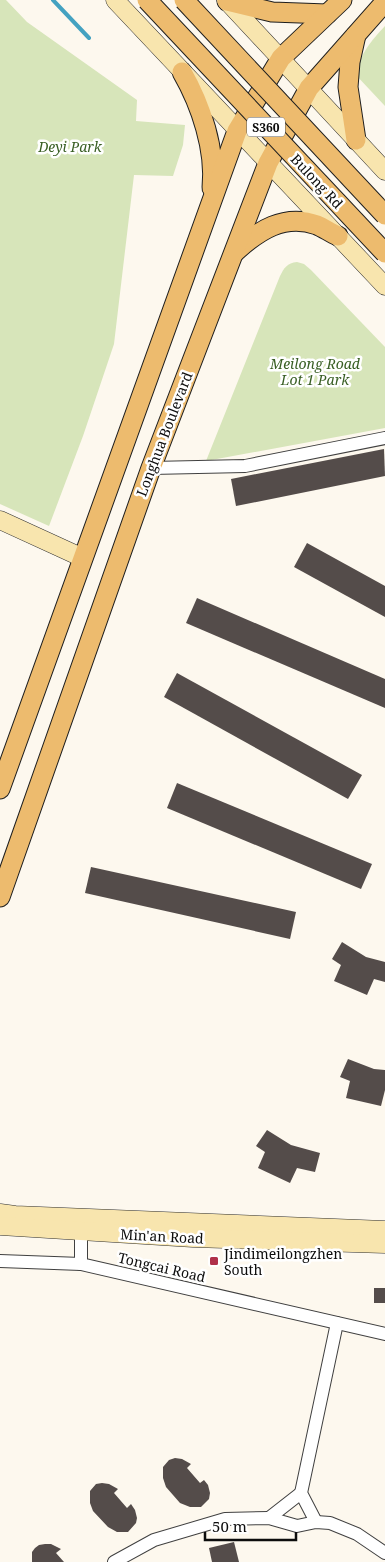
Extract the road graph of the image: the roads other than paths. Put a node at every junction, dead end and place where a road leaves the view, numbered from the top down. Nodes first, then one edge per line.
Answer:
1 (115, 0) edge
2 (147, 0) edge
3 (184, 0) edge
4 (342, 0) edge
5 (226, 1) edge
6 (385, 2) edge
7 (327, 14) junction
8 (357, 32) junction
9 (281, 58) junction
10 (182, 72) junction
11 (310, 88) junction
12 (238, 131) junction
13 (356, 140) junction
14 (268, 163) junction
15 (385, 171) edge
16 (210, 206) junction
17 (385, 215) edge
18 (338, 236) junction
19 (385, 253) edge
20 (233, 255) junction
21 (385, 286) edge
22 (385, 438) edge
23 (151, 468) junction
24 (0, 522) edge
25 (83, 558) junction
26 (0, 789) edge
27 (0, 897) edge
28 (0, 1212) edge
29 (0, 1226) edge
30 (385, 1230) edge
31 (81, 1231) junction
32 (385, 1244) edge
33 (0, 1261) edge
34 (81, 1264) junction
35 (336, 1323) junction
36 (385, 1334) edge
37 (301, 1492) junction
38 (269, 1518) junction
39 (316, 1522) junction
40 (385, 1553) edge
41 (114, 1562) edge

1 - 10 main road
2 - 19 main road, Bulong Rd / S360, bridge
3 - 17 main road, Bulong Rd / S360, bridge
4 - 7 main road
5 - 7 main road
5 - 9 main road
6 - 8 main road, Longhua Boulevard
7 - 9 main road
8 - 11 main road, Longhua Boulevard
8 - 13 main road
9 - 11 main road
9 - 12 main road
10 - 12 main road
10 - 16 main road
11 - 13 main road
11 - 14 main road, Longhua Boulevard
12 - 14 main road
12 - 16 main road
13 - 15 main road
14 - 18 main road
14 - 20 main road, Longhua Boulevard
16 - 25 main road
18 - 20 main road
18 - 21 main road
20 - 23 main road, Longhua Boulevard
22 - 23 street
23 - 27 main road, Longhua Boulevard
24 - 25 main road
25 - 26 main road
28 - 30 main road, Min'an Road
29 - 31 main road, Min'an Road
31 - 32 main road, Min'an Road
31 - 34 street
33 - 34 street, Tongcai Road
34 - 35 street, Tongcai Road
35 - 36 street, Tongcai Road
35 - 37 street
37 - 38 street
37 - 39 street
38 - 39 street
38 - 41 street
39 - 40 street

